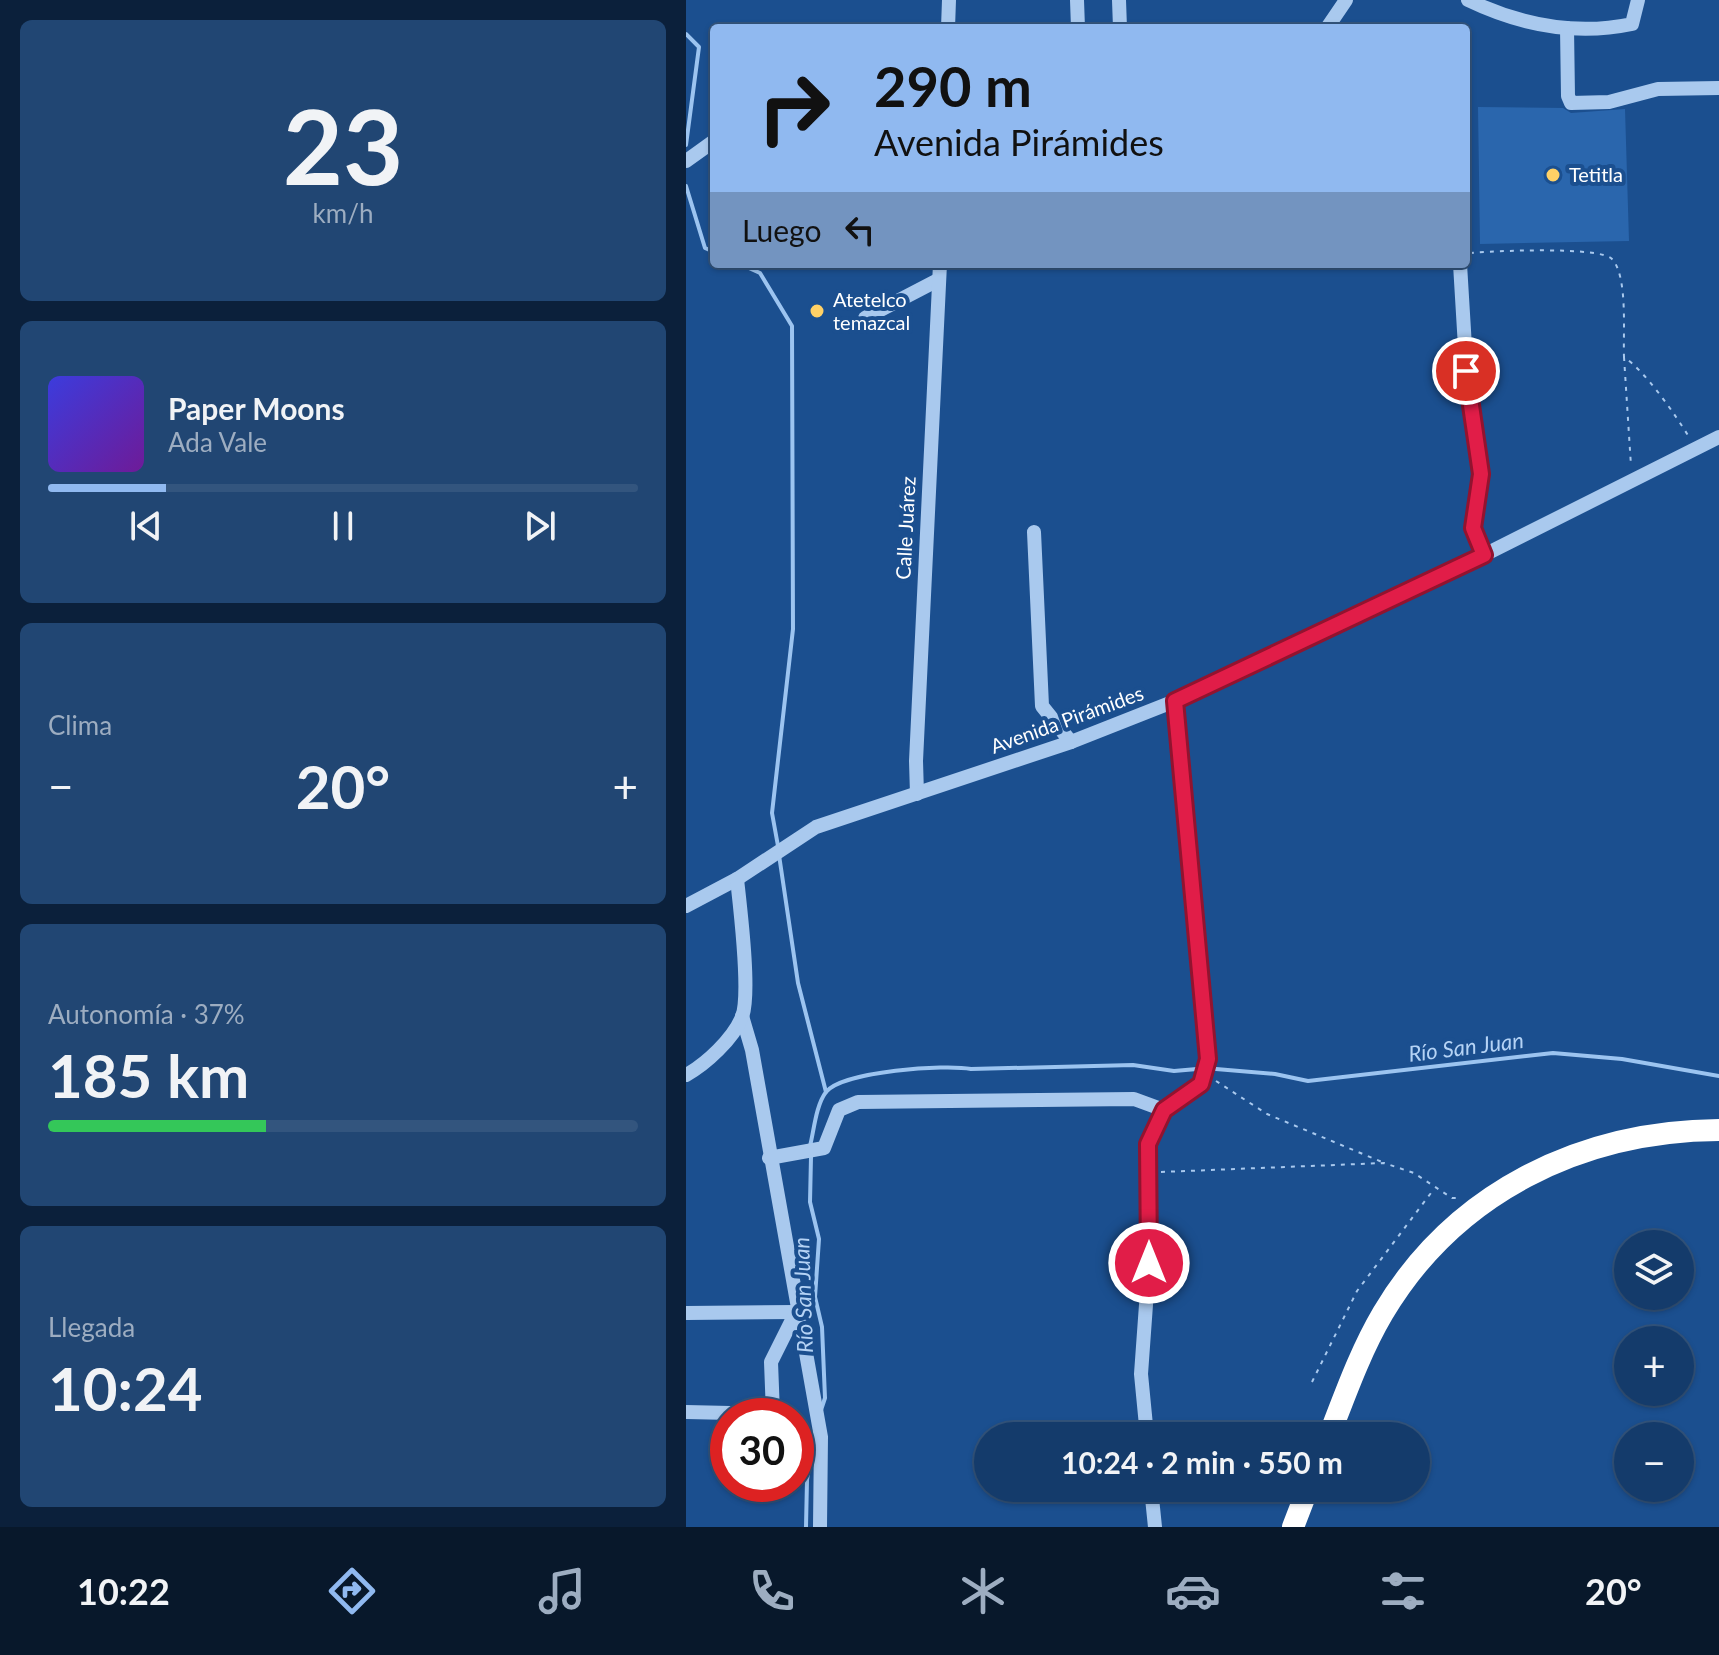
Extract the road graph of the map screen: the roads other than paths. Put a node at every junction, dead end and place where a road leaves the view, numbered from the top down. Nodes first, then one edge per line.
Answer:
1 (949, 0) edge
2 (1077, 0) edge
3 (1119, 0) edge
4 (1346, 0) edge
5 (1468, 0) edge
6 (1638, 0) edge
7 (948, 24) edge
8 (1078, 24) edge
9 (1120, 24) edge
10 (1330, 24) edge
11 (1567, 28) junction
12 (1719, 88) edge
13 (710, 144) edge
14 (686, 161) edge
15 (940, 268) edge
16 (1460, 268) edge
17 (938, 280) junction
18 (865, 318) dead end
19 (1719, 437) edge
20 (1034, 532) dead end
21 (1484, 555) junction
22 (1175, 701) junction
23 (1071, 742) junction
24 (917, 794) junction
25 (737, 879) junction
26 (686, 906) edge
27 (742, 1016) junction
28 (686, 1075) edge
29 (1164, 1110) junction
30 (1719, 1130) edge
31 (769, 1158) junction
32 (796, 1312) junction
33 (686, 1313) edge
34 (686, 1412) edge
35 (1146, 1422) edge
36 (1335, 1422) edge
37 (1152, 1502) edge
38 (1303, 1502) edge
39 (820, 1527) edge
40 (1155, 1527) edge
41 (1293, 1527) edge

1 - 7 street
2 - 8 street
3 - 9 street
4 - 10 street
5 - 11 street
6 - 11 street
11 - 12 street
13 - 14 street
15 - 17 street, Calle Juárez
16 - 21 street
17 - 18 street
17 - 24 street, Calle Juárez
19 - 21 street, Avenida Pirámides
20 - 23 street
21 - 22 street, Avenida Pirámides
22 - 23 street, Avenida Pirámides
22 - 29 street
23 - 24 street, Avenida Pirámides
24 - 25 street, Avenida Pirámides
25 - 26 street, Avenida Pirámides
25 - 27 street
27 - 28 street
27 - 31 street
29 - 31 street
29 - 35 street
30 - 36 highway
31 - 32 street
32 - 33 street
32 - 34 street
32 - 39 street
37 - 40 street
38 - 41 highway

